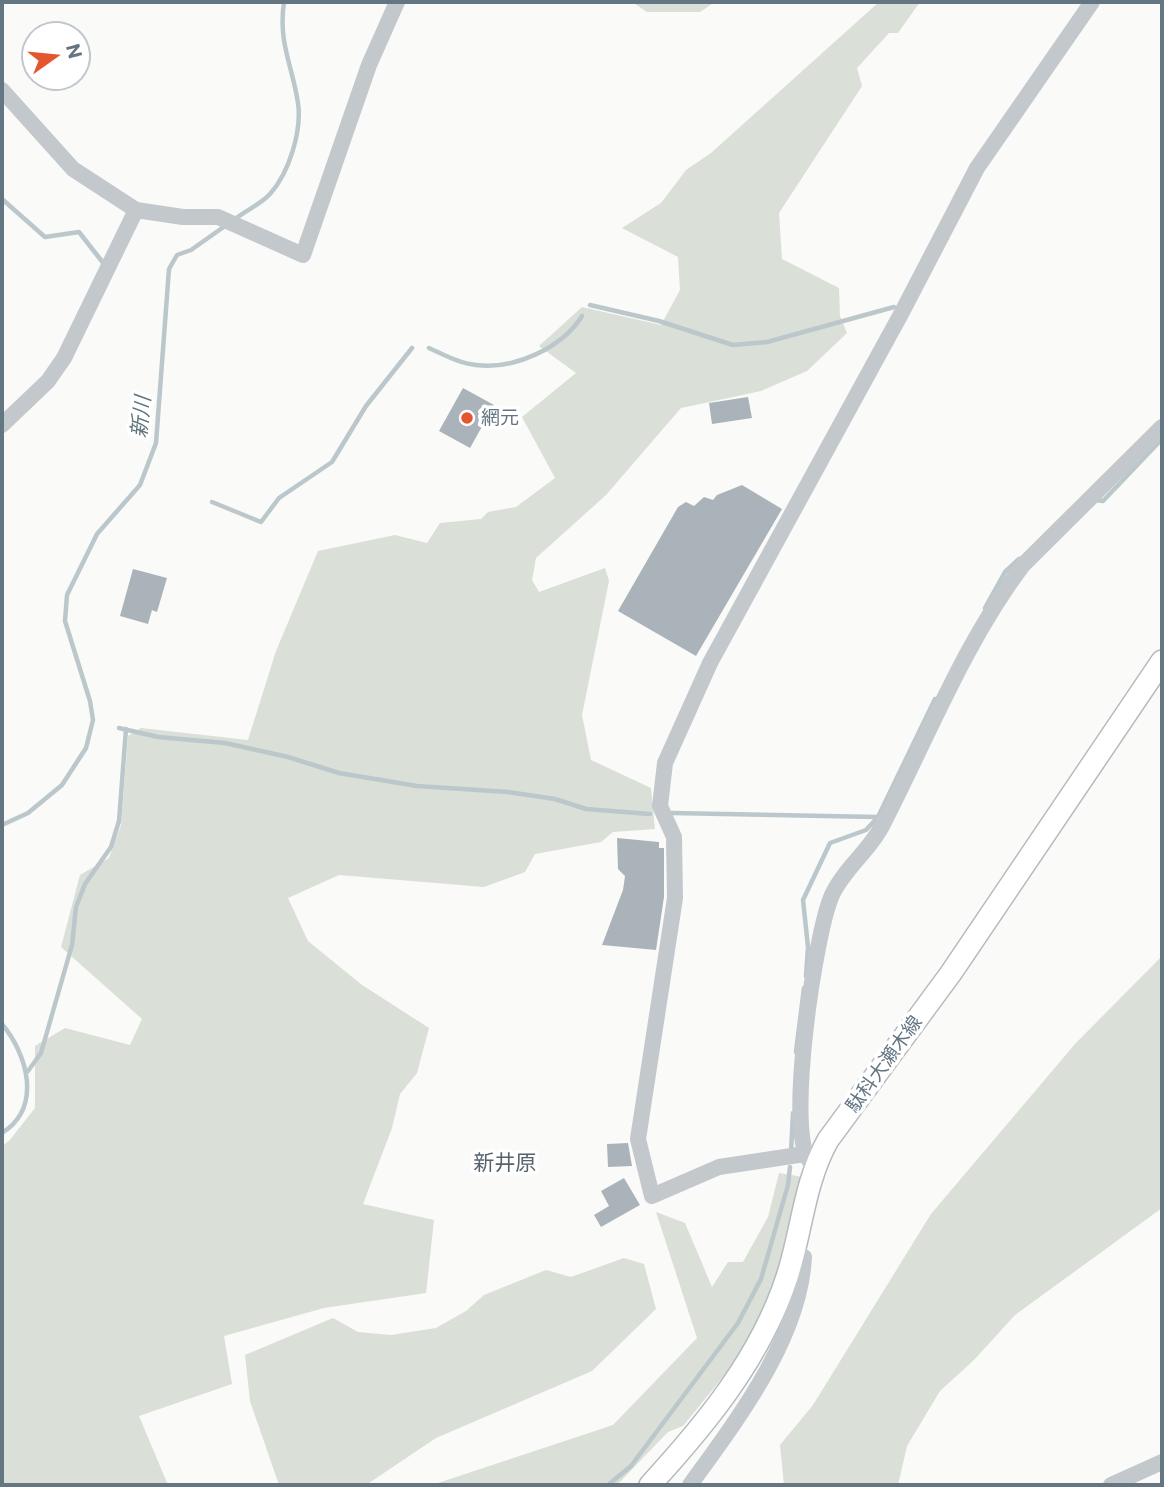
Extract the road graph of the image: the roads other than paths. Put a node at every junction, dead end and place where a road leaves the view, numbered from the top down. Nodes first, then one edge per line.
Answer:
1 (397, 2) edge
2 (1092, 2) edge
3 (2, 90) edge
4 (136, 210) junction
5 (2, 425) edge
6 (1162, 427) edge
7 (1162, 662) edge
8 (809, 1160) junction
9 (794, 1251) junction
10 (1162, 1462) edge
11 (650, 1485) edge
12 (690, 1485) edge
13 (1111, 1485) edge

1 - 4 street
2 - 8 street
3 - 4 street
4 - 5 street
6 - 8 street
7 - 8 main road, 駄科大瀬木線
8 - 9 main road, 駄科大瀬木線
9 - 11 main road, 駄科大瀬木線
9 - 12 street
10 - 13 street

